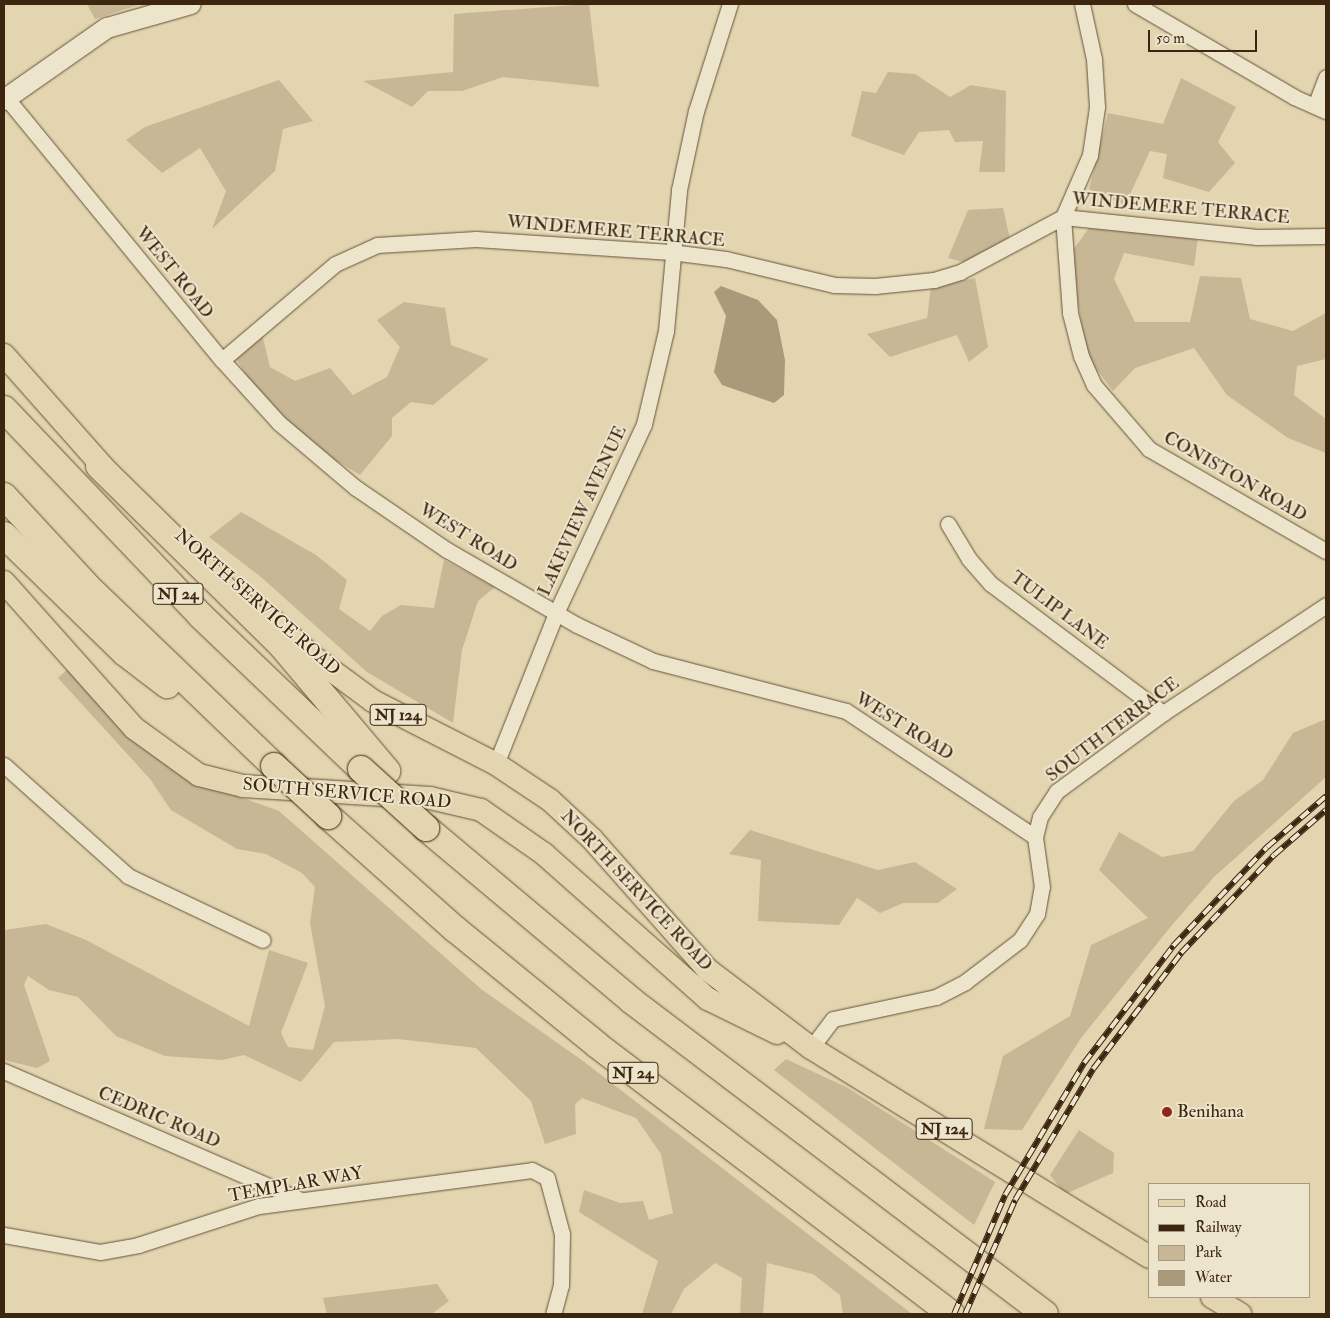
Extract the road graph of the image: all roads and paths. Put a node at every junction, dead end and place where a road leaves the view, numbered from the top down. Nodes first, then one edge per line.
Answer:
1 (191, 4) edge
2 (730, 4) edge
3 (1082, 4) edge
4 (1135, 4) edge
5 (1326, 77) edge
6 (5, 98) edge
7 (1321, 109) edge
8 (1063, 217) junction
9 (1326, 236) edge
10 (671, 252) junction
11 (4, 354) edge
12 (222, 360) junction
13 (4, 409) edge
14 (99, 466) junction
15 (4, 496) edge
16 (948, 524) dead end
17 (4, 535) edge
18 (1326, 551) edge
19 (4, 582) edge
20 (1326, 605) edge
21 (556, 613) junction
22 (1163, 713) junction
23 (496, 764) junction
24 (4, 765) edge
25 (274, 766) junction
26 (426, 828) junction
27 (1035, 837) junction
28 (263, 940) dead end
29 (811, 1048) junction
30 (4, 1072) edge
31 (299, 1199) junction
32 (4, 1236) edge
33 (1148, 1256) edge
34 (1214, 1298) edge
35 (553, 1314) edge
36 (950, 1314) edge
37 (1045, 1314) edge
38 (1240, 1314) edge

1 - 6 street
2 - 10 street, LAKEVIEW AVENUE
3 - 8 street, CONISTON ROAD
4 - 7 street
5 - 7 street
6 - 12 street, WEST ROAD
8 - 9 street, WINDEMERE TERRACE
8 - 10 street, WINDEMERE TERRACE
8 - 18 street, CONISTON ROAD
10 - 12 street, WINDEMERE TERRACE
10 - 21 street, LAKEVIEW AVENUE
11 - 14 main road, NORTH SERVICE ROAD / NJ 124
12 - 21 street, WEST ROAD
13 - 26 highway, NJ 24, bridge
14 - 23 main road, NORTH SERVICE ROAD / NJ 124
14 - 26 highway, bridge
15 - 25 highway, NJ 24
16 - 22 street, TULIP LANE
17 - 25 highway
19 - 29 main road, SOUTH SERVICE ROAD / NJ 124
20 - 22 street, SOUTH TERRACE
21 - 23 street, LAKEVIEW AVENUE
21 - 27 street, WEST ROAD
22 - 27 street, SOUTH TERRACE
23 - 29 main road, NORTH SERVICE ROAD / NJ 124
24 - 28 street
25 - 36 highway, NJ 24, bridge
26 - 37 highway, NJ 24
27 - 29 street, SOUTH TERRACE
29 - 33 main road, NJ 124
30 - 31 street, CEDRIC ROAD
31 - 32 street, TEMPLAR WAY
31 - 35 street, TEMPLAR WAY
34 - 38 main road

